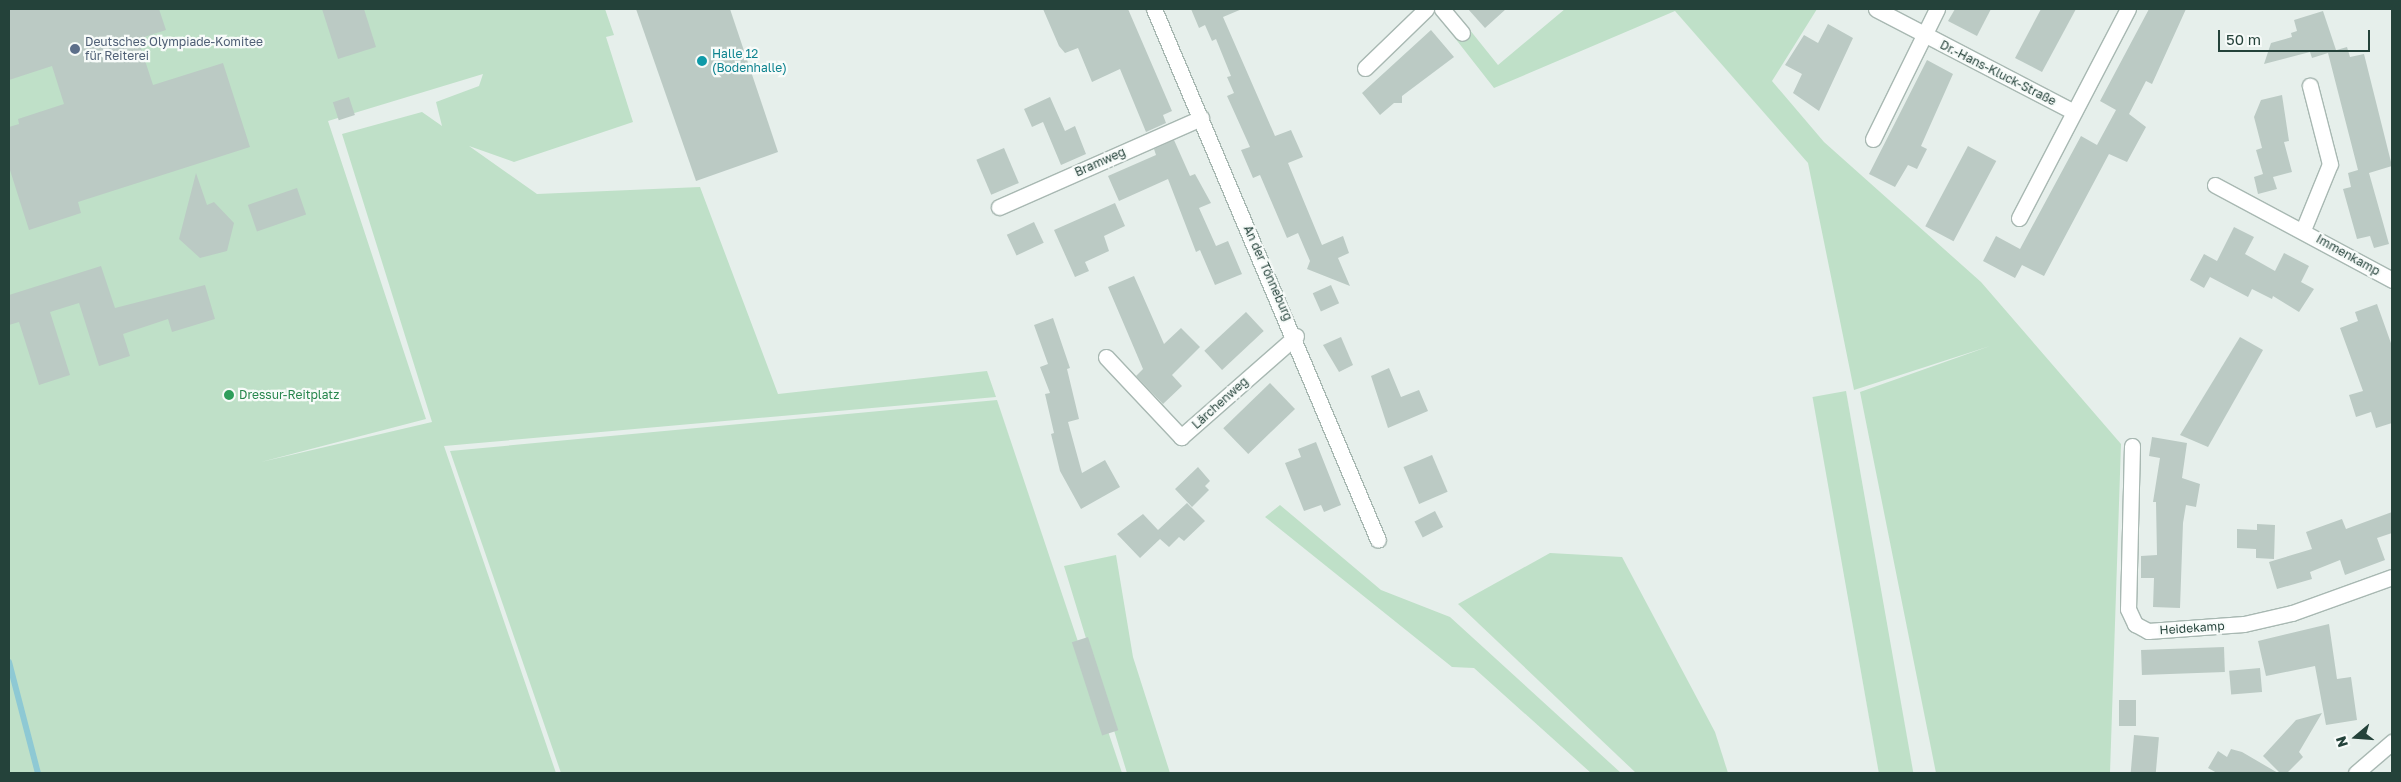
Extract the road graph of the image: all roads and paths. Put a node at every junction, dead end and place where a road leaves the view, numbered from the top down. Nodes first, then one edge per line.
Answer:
1 (1154, 9) edge
2 (1426, 9) edge
3 (1442, 9) edge
4 (1876, 9) edge
5 (1937, 9) edge
6 (2128, 9) edge
7 (1462, 33) dead end
8 (1922, 34) junction
9 (1365, 68) dead end
10 (2310, 86) dead end
11 (2074, 112) junction
12 (1201, 118) junction
13 (1873, 139) dead end
14 (2215, 185) dead end
15 (999, 207) dead end
16 (2019, 218) dead end
17 (2304, 230) junction
18 (2392, 280) edge
19 (1296, 336) junction
20 (1106, 357) dead end
21 (2132, 446) dead end
22 (1378, 540) dead end
23 (2392, 577) edge
24 (2392, 742) edge
25 (2356, 773) edge

1 - 12 street, An der Tönneburg
2 - 9 street
3 - 7 street
4 - 8 street, Dr.-Hans-Kluck-Straße
5 - 8 street
6 - 11 street
8 - 11 street, Dr.-Hans-Kluck-Straße
8 - 13 street
10 - 17 street, Immenkamp
11 - 16 street
12 - 15 street, Bramweg
12 - 19 street, An der Tönneburg
14 - 17 street, Immenkamp
17 - 18 street, Immenkamp
19 - 20 street, Lärchenweg
19 - 22 street, An der Tönneburg
21 - 23 street, Heidekamp
24 - 25 street

